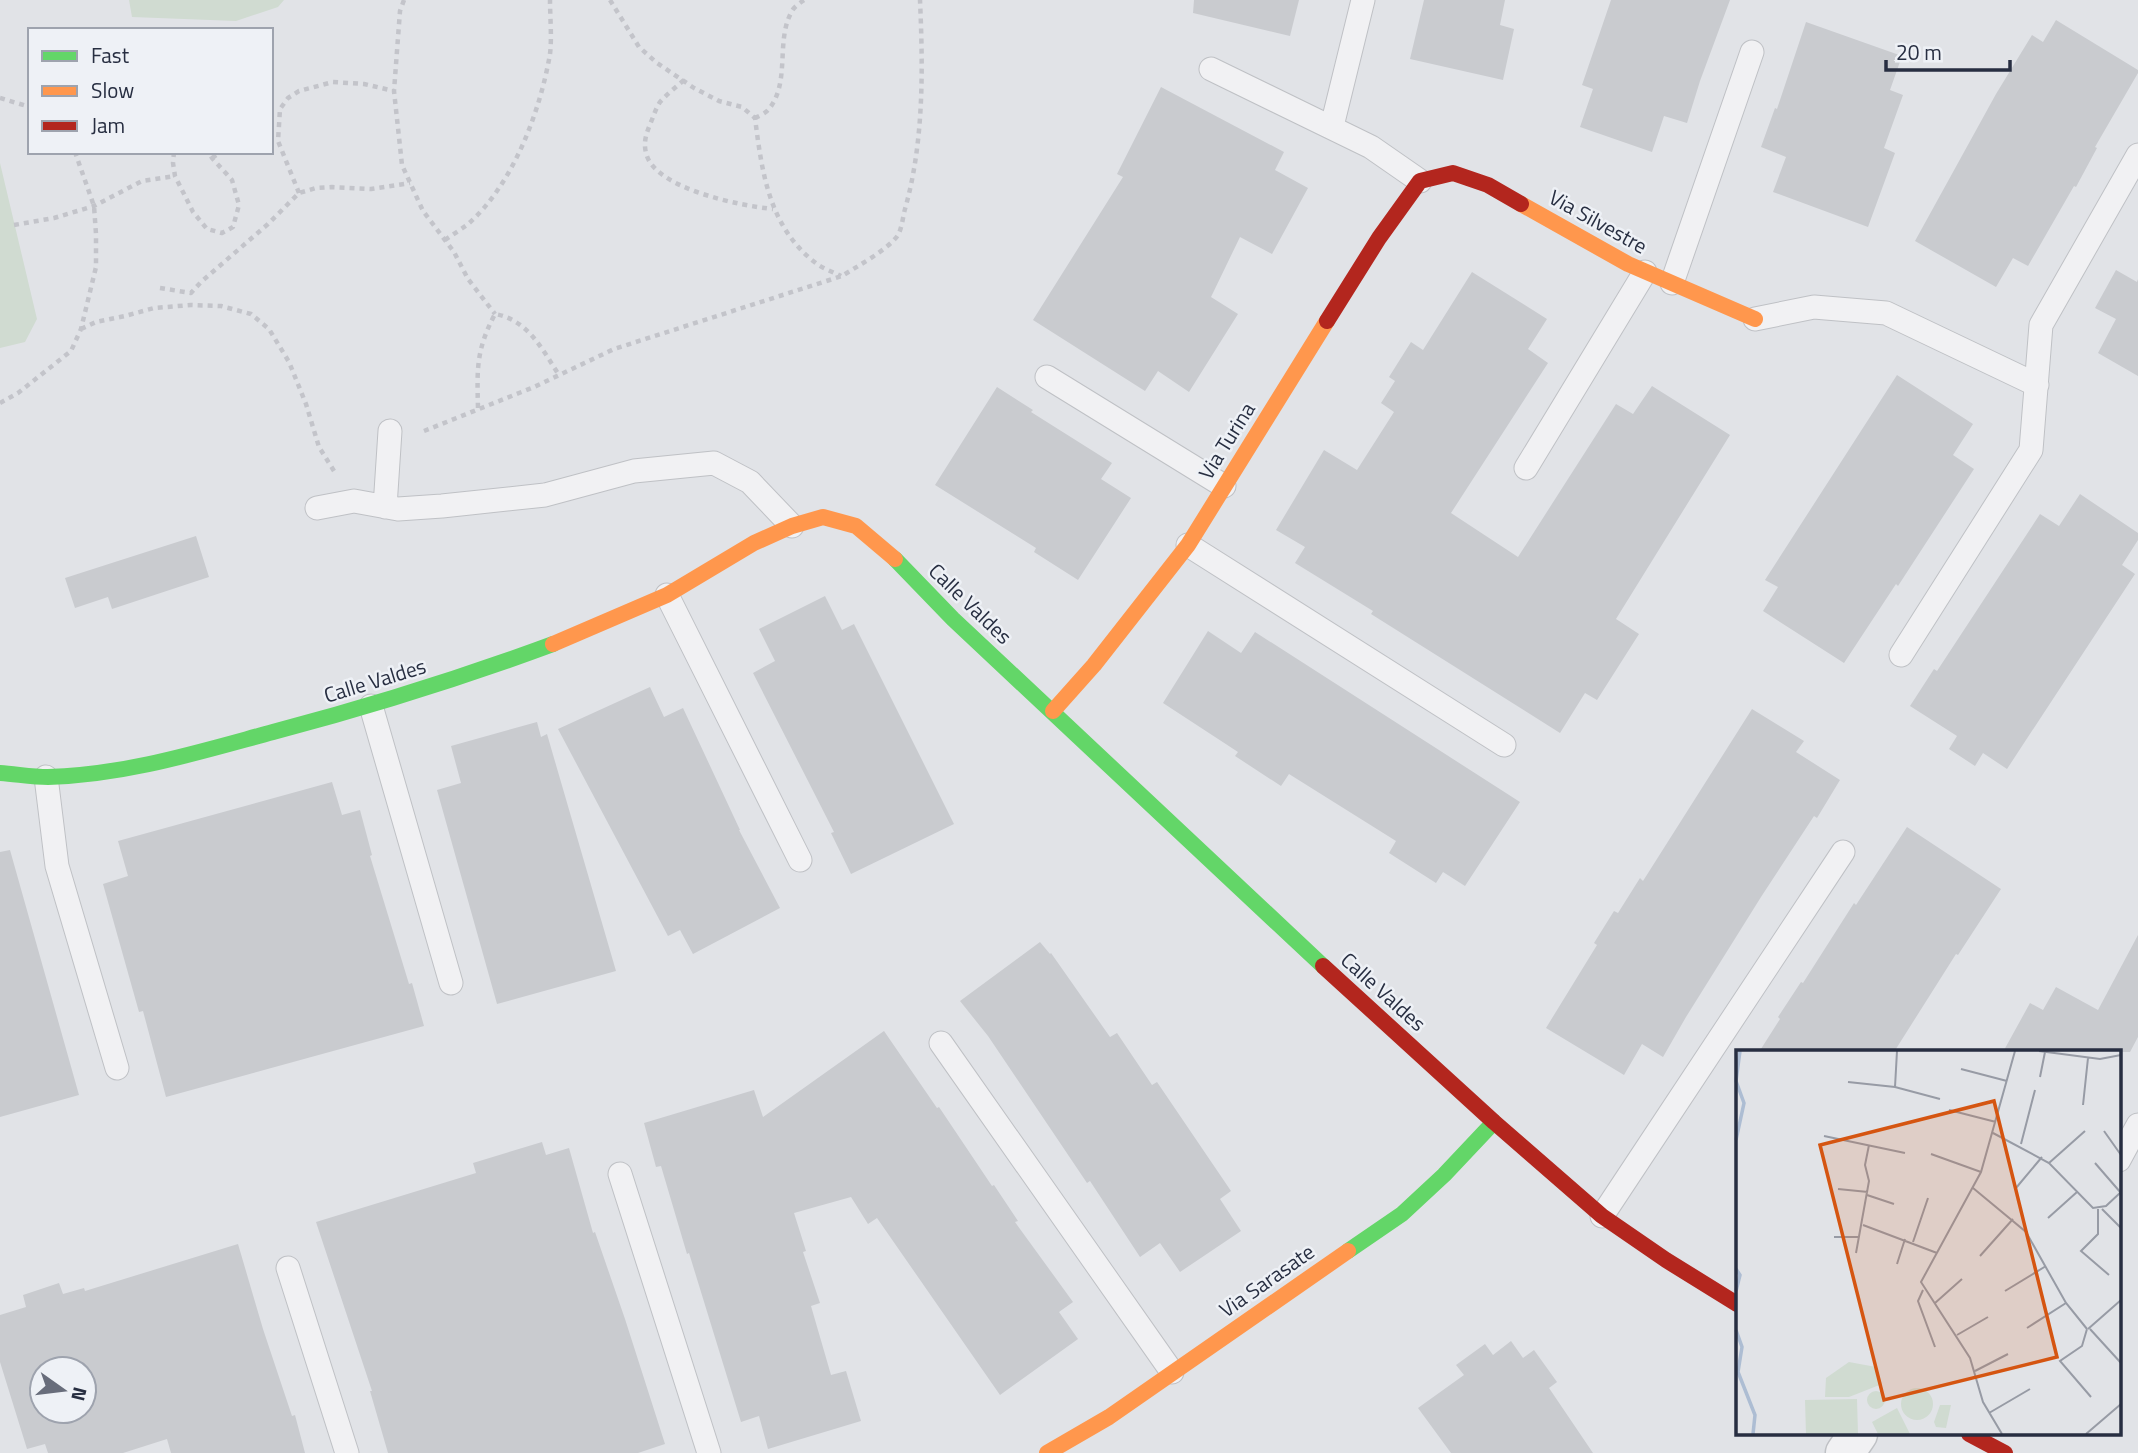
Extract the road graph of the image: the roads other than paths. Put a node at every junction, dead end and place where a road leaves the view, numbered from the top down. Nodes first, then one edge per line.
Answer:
1 (1363, 0) edge
2 (1752, 52) dead end
3 (1211, 69) dead end
4 (1332, 126) junction
5 (2138, 155) edge
6 (1420, 181) junction
7 (1645, 272) junction
8 (1672, 284) junction
9 (1755, 319) joint
10 (1047, 377) dead end
11 (2037, 385) junction
12 (389, 440) road end
13 (1526, 468) dead end
14 (1224, 486) junction
15 (385, 507) junction
16 (317, 508) dead end
17 (792, 526) junction
18 (1188, 545) junction
19 (667, 595) junction
20 (1901, 654) dead end
21 (371, 706) junction
22 (1053, 711) junction
23 (1504, 745) dead end
24 (0, 773) edge
25 (46, 777) junction
26 (1843, 852) dead end
27 (800, 860) dead end
28 (451, 983) dead end
29 (941, 1043) dead end
30 (117, 1068) dead end
31 (1494, 1122) junction
32 (2138, 1125) edge
33 (2120, 1158) edge
34 (620, 1174) dead end
35 (1602, 1216) junction
36 (288, 1268) dead end
37 (1736, 1303) edge
38 (1172, 1372) junction
39 (1857, 1436) edge
40 (1973, 1436) edge
41 (347, 1453) edge
42 (709, 1453) edge
43 (1046, 1453) edge
44 (1845, 1453) edge
45 (2005, 1453) edge

1 - 4 lane
2 - 8 lane
3 - 4 lane
4 - 6 lane
5 - 11 lane
6 - 7 street, Via Silvestre
6 - 14 street, Via Turina
7 - 8 street, Via Silvestre
7 - 13 lane
8 - 9 street, Via Silvestre
9 - 11 lane
10 - 14 lane
11 - 20 lane
12 - 15 lane
14 - 18 street, Via Turina
15 - 16 lane
15 - 17 lane
17 - 19 street, Calle Valdes
17 - 22 street, Calle Valdes
18 - 22 street, Via Turina
18 - 23 lane
19 - 21 street, Calle Valdes
19 - 27 lane
21 - 25 street, Calle Valdes
21 - 28 lane
22 - 31 street, Calle Valdes
24 - 25 street, Calle Valdes
25 - 30 lane
26 - 35 lane
29 - 38 lane
31 - 35 street, Calle Valdes
31 - 38 street, Via Sarasate
32 - 33 lane
34 - 42 lane
35 - 37 street, Calle Valdes
36 - 41 lane
38 - 43 street, Via Sarasate
39 - 44 street
40 - 45 street

